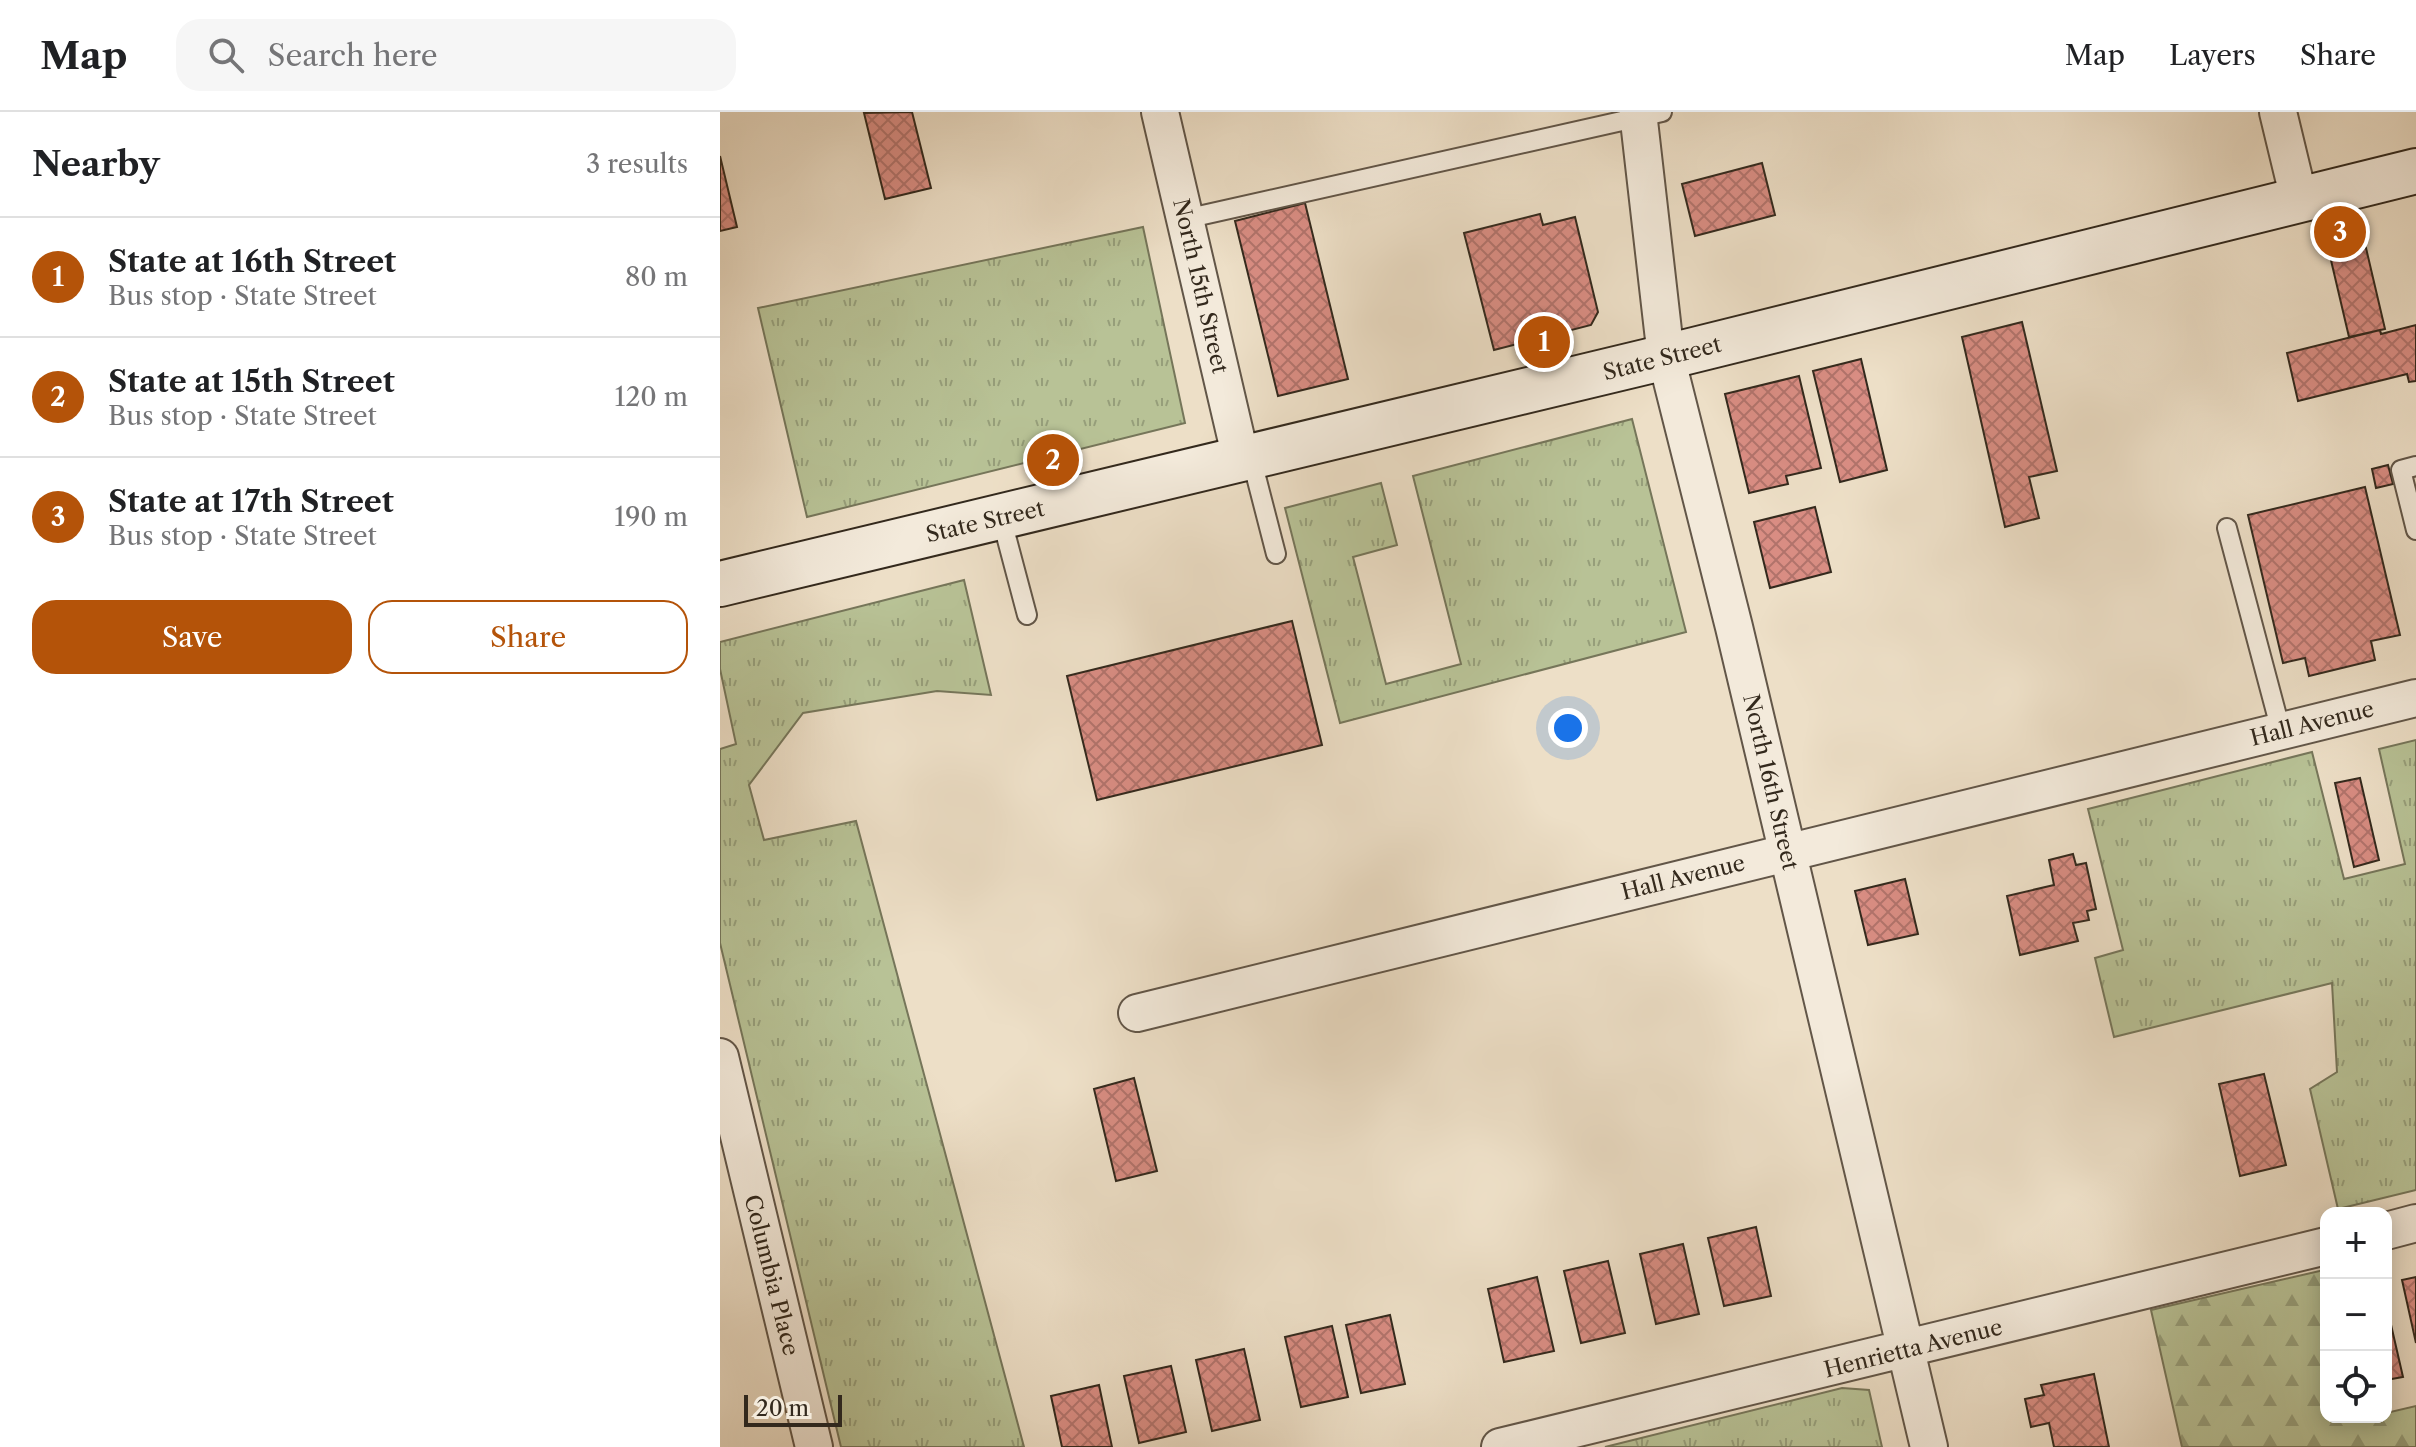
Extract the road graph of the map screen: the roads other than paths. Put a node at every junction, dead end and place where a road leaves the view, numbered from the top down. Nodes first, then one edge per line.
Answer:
1 (1160, 112) edge
2 (2278, 112) edge
3 (1646, 114) edge
4 (2416, 171) edge
5 (2299, 199) junction
6 (1185, 219) junction
7 (1666, 357) junction
8 (1246, 458) junction
9 (2416, 466) edge
10 (1001, 517) junction
11 (2227, 528) dead end
12 (2416, 530) edge
13 (1276, 554) dead end
14 (720, 584) edge
15 (1027, 615) dead end
16 (2416, 698) edge
17 (2281, 731) junction
18 (1787, 851) junction
19 (1137, 1013) dead end
20 (720, 1057) edge
21 (2416, 1223) edge
22 (2392, 1229) edge
23 (2320, 1247) edge
24 (1904, 1350) junction
25 (814, 1447) edge
26 (1500, 1447) edge
27 (1929, 1447) edge

1 - 6 street, North 15th Street
2 - 5 street
3 - 6 lane
3 - 7 street, North 16th Street
4 - 5 main road, State Street
5 - 7 main road, State Street
6 - 8 street, North 15th Street
7 - 8 main road, State Street
7 - 18 street, North 16th Street
8 - 10 main road, State Street
8 - 13 lane
9 - 12 lane
10 - 14 main road, State Street
10 - 15 lane
11 - 17 lane
16 - 17 street, Hall Avenue
17 - 18 street, Hall Avenue
18 - 19 street, Hall Avenue
18 - 24 street, North 16th Street
20 - 25 street, Columbia Place
21 - 22 street
23 - 24 street, Henrietta Avenue
24 - 26 street, Henrietta Avenue
24 - 27 street, North 16th Street

